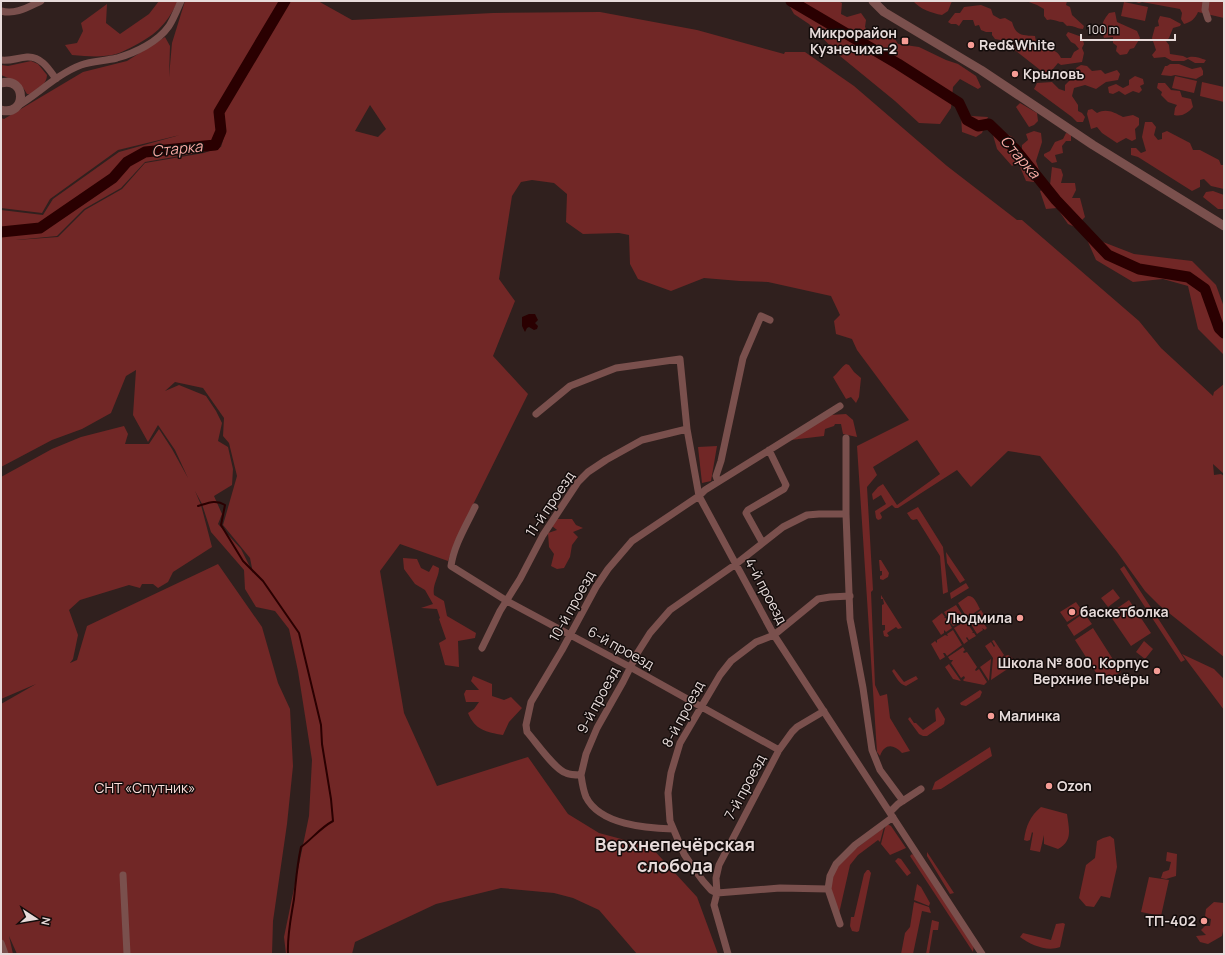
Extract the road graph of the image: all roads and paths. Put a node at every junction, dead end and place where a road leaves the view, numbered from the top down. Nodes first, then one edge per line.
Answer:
1 (41, 1) edge
2 (181, 1) edge
3 (873, 1) edge
4 (1206, 1) edge
5 (1, 12) edge
6 (1208, 19) dead end
7 (1, 60) edge
8 (56, 79) junction
9 (2, 82) edge
10 (20, 93) junction
11 (32, 98) junction
12 (14, 109) junction
13 (1, 110) edge
14 (1, 115) edge
15 (1224, 226) edge
16 (770, 320) dead end
17 (840, 406) dead end
18 (536, 414) dead end
19 (687, 429) junction
20 (846, 438) dead end
21 (769, 450) junction
22 (718, 482) junction
23 (699, 496) junction
24 (475, 507) dead end
25 (846, 514) junction
26 (761, 540) dead end
27 (736, 564) junction
28 (850, 596) junction
29 (507, 601) junction
30 (570, 635) junction
31 (774, 635) junction
32 (482, 648) dead end
33 (630, 667) junction
34 (701, 707) junction
35 (824, 711) junction
36 (779, 750) junction
37 (581, 775) junction
38 (920, 789) dead end
39 (903, 801) junction
40 (892, 815) junction
41 (673, 829) junction
42 (123, 875) dead end
43 (828, 889) junction
44 (717, 893) junction
45 (840, 924) dead end
46 (1, 943) edge
47 (5, 954) edge
48 (127, 954) edge
49 (728, 954) edge
50 (982, 954) edge

1 - 5 street
2 - 8 street
3 - 15 street
4 - 6 street
7 - 8 street
8 - 11 street
9 - 10 street
10 - 11 street
10 - 12 street
11 - 12 street
12 - 13 street
12 - 14 street
16 - 22 street
17 - 21 street, 10-й проезд
18 - 19 street, 4-й проезд
19 - 23 street, 4-й проезд
19 - 29 street, 11-й проезд
20 - 25 street
21 - 22 street, 10-й проезд
21 - 26 street
22 - 23 street, 10-й проезд
23 - 27 street, 4-й проезд
23 - 30 street, 10-й проезд
24 - 29 street, 6-й проезд
25 - 27 street, 9-й проезд
25 - 28 street
27 - 31 street, 4-й проезд
27 - 33 street, 9-й проезд
28 - 31 street, 8-й проезд
28 - 39 street
29 - 30 street, 6-й проезд
29 - 32 street, 11-й проезд
30 - 33 street, 6-й проезд
30 - 37 street, 10-й проезд
31 - 34 street, 8-й проезд
31 - 35 street, 4-й проезд
33 - 34 street, 6-й проезд
33 - 37 street, 9-й проезд
34 - 36 street, 6-й проезд
34 - 41 street, 8-й проезд
35 - 36 street, 7-й проезд
35 - 40 street, 4-й проезд
36 - 44 street, 7-й проезд
37 - 41 street
38 - 39 street
39 - 40 street
40 - 43 street
40 - 50 street, 4-й проезд
41 - 44 street, 8-й проезд
42 - 48 street
43 - 44 street
43 - 45 street
44 - 49 street
46 - 47 street

